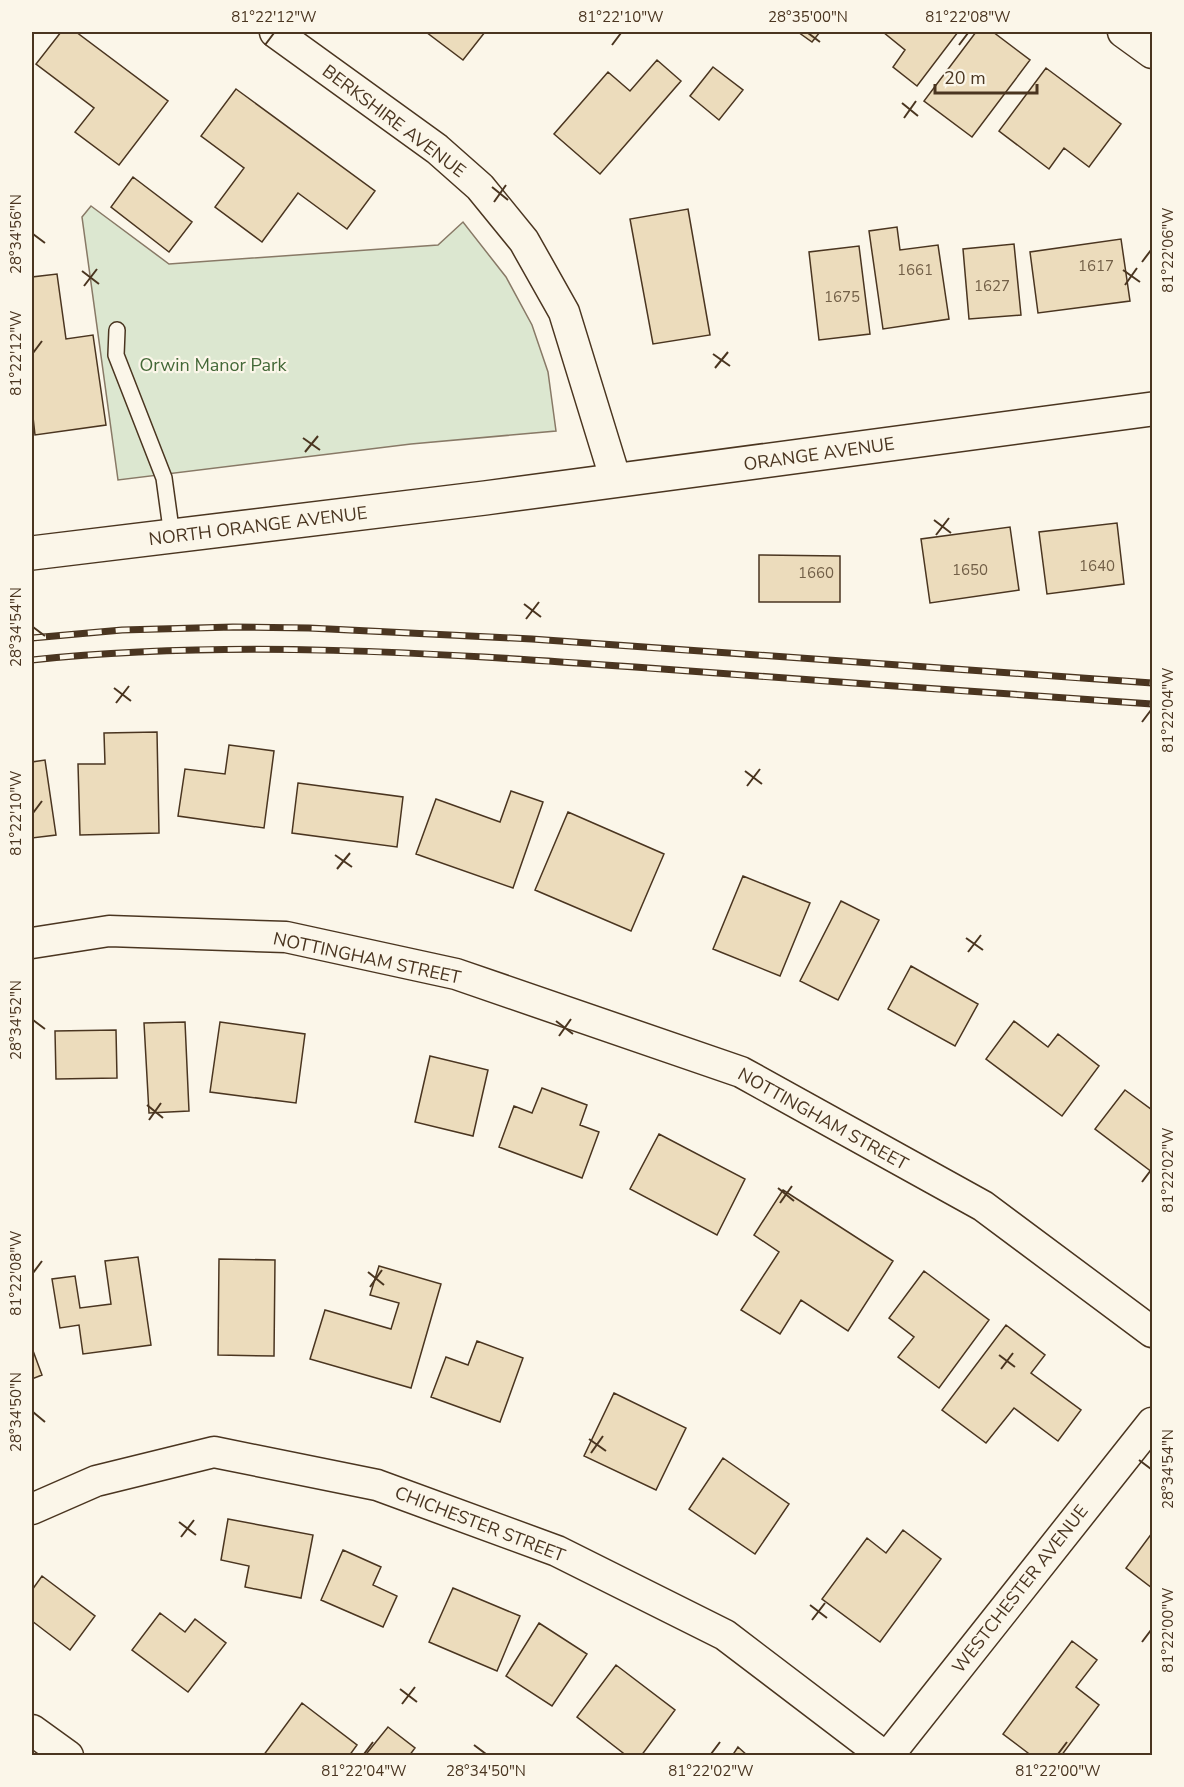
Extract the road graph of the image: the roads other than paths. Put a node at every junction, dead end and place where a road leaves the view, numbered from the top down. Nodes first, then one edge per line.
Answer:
1 (275, 32) edge
2 (1123, 32) edge
3 (1152, 53) edge
4 (117, 330) dead end
5 (1152, 409) edge
6 (616, 481) junction
7 (485, 498) joint
8 (172, 536) junction
9 (32, 553) edge
10 (32, 943) edge
11 (1152, 1332) edge
12 (1152, 1423) edge
13 (32, 1509) edge
14 (32, 1730) edge
15 (68, 1755) edge
16 (884, 1755) edge
17 (888, 1755) edge

1 - 6 street, BERKSHIRE AVENUE
2 - 3 street
4 - 8 lane
5 - 6 main road, ORANGE AVENUE
6 - 7 main road, ORANGE AVENUE
7 - 8 main road, NORTH ORANGE AVENUE
8 - 9 main road, NORTH ORANGE AVENUE
10 - 11 street, NOTTINGHAM STREET
12 - 17 street, WESTCHESTER AVENUE
13 - 16 street, CHICHESTER STREET
14 - 15 street

